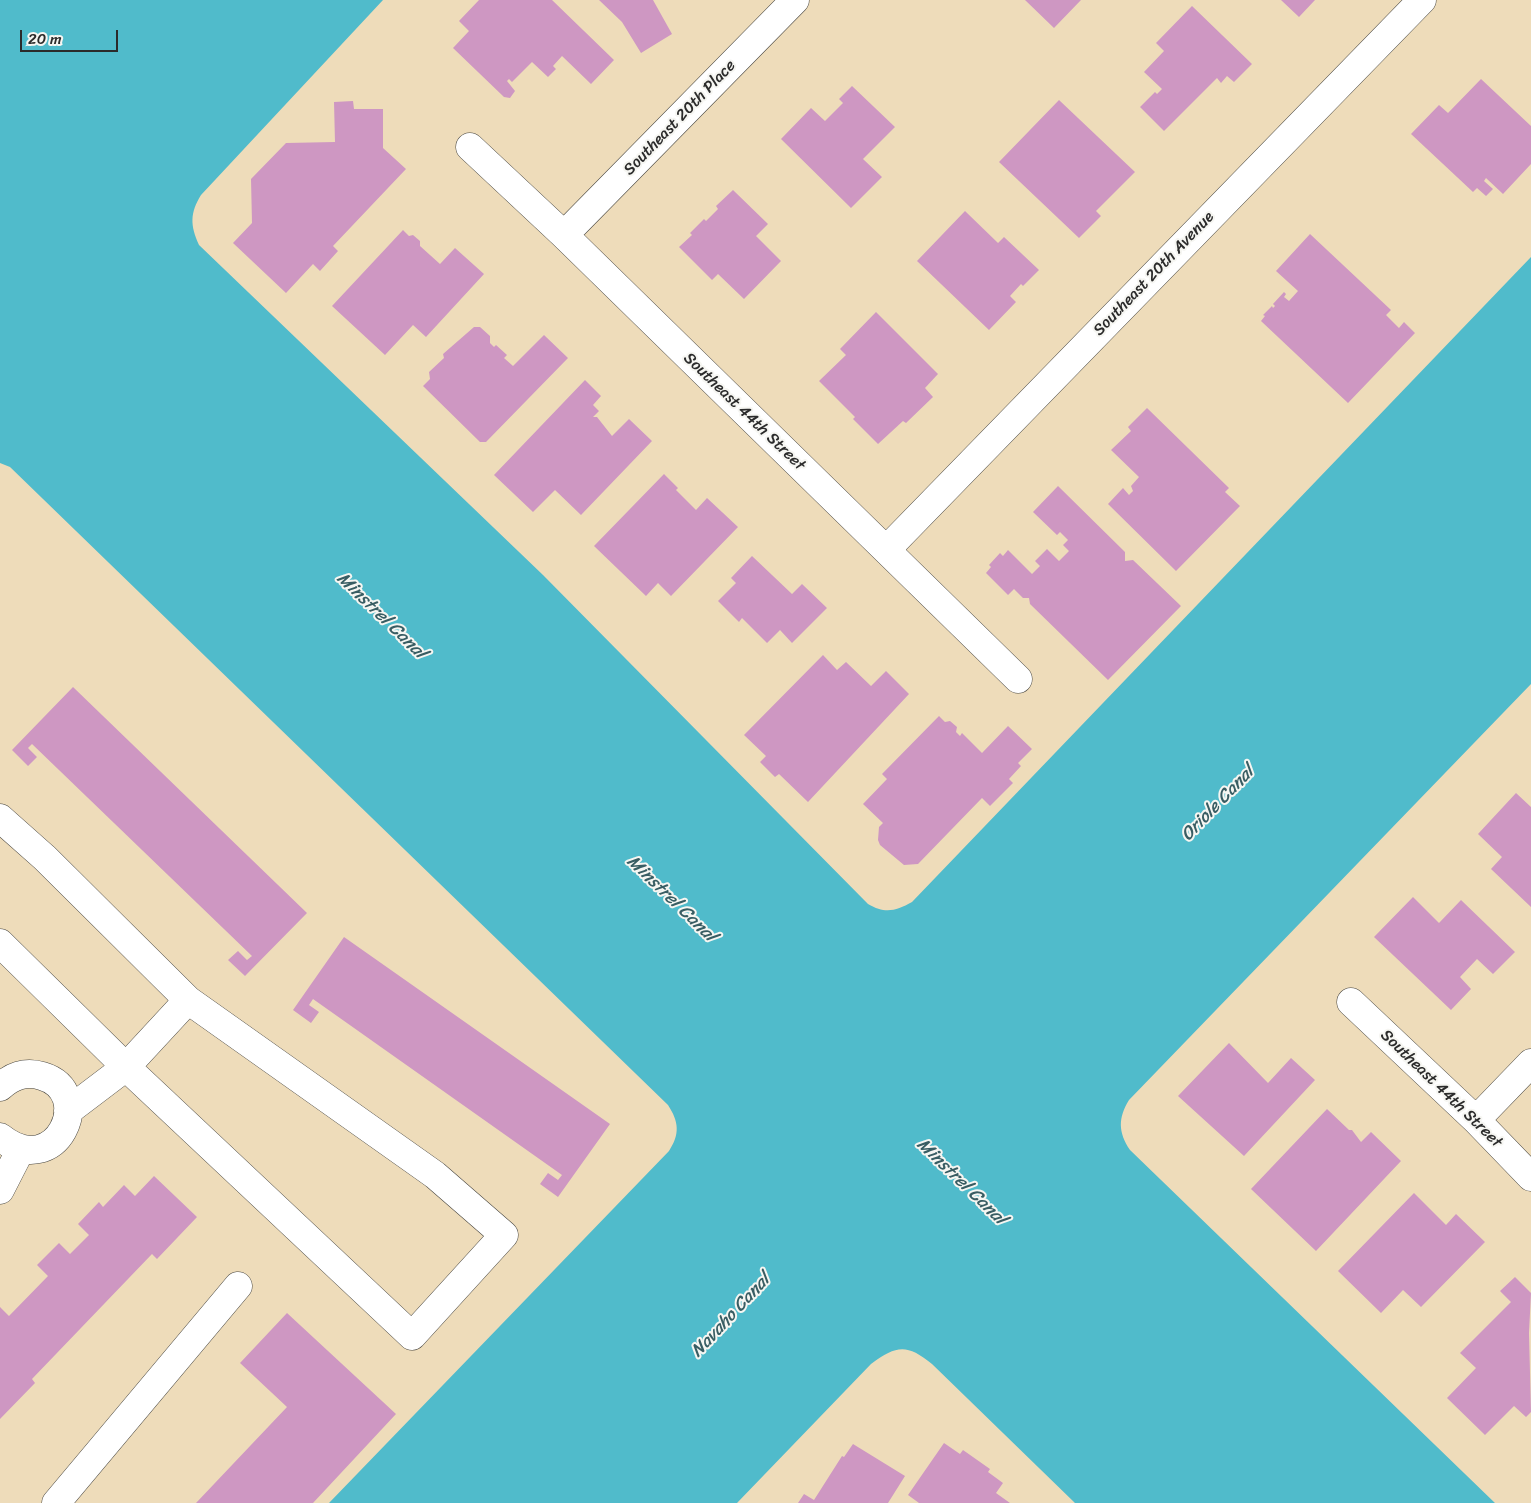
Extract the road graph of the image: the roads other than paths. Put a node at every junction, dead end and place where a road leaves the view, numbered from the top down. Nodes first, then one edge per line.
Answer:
1 (795, 0) edge
2 (1422, 0) edge
3 (470, 147) dead end
4 (564, 235) junction
5 (887, 549) junction
6 (1018, 678) dead end
7 (0, 818) edge
8 (0, 943) edge
9 (188, 1000) junction
10 (1351, 1002) dead end
11 (1531, 1063) edge
12 (126, 1067) junction
13 (0, 1087) edge
14 (68, 1111) junction
15 (1476, 1120) junction
16 (11, 1143) edge
17 (1531, 1177) edge
18 (0, 1190) edge
19 (238, 1286) dead end
20 (56, 1503) edge

1 - 4 street, Southeast 20th Place
2 - 5 street, Southeast 20th Avenue
3 - 4 street, Southeast 44th Street
4 - 5 street, Southeast 44th Street
5 - 6 street, Southeast 44th Street
7 - 9 street
8 - 12 street
9 - 12 street
9 - 12 street
10 - 15 street, Southeast 44th Street
11 - 15 street
12 - 14 street
13 - 14 street
14 - 16 street
15 - 17 street, Southeast 44th Street
16 - 18 street
19 - 20 street

